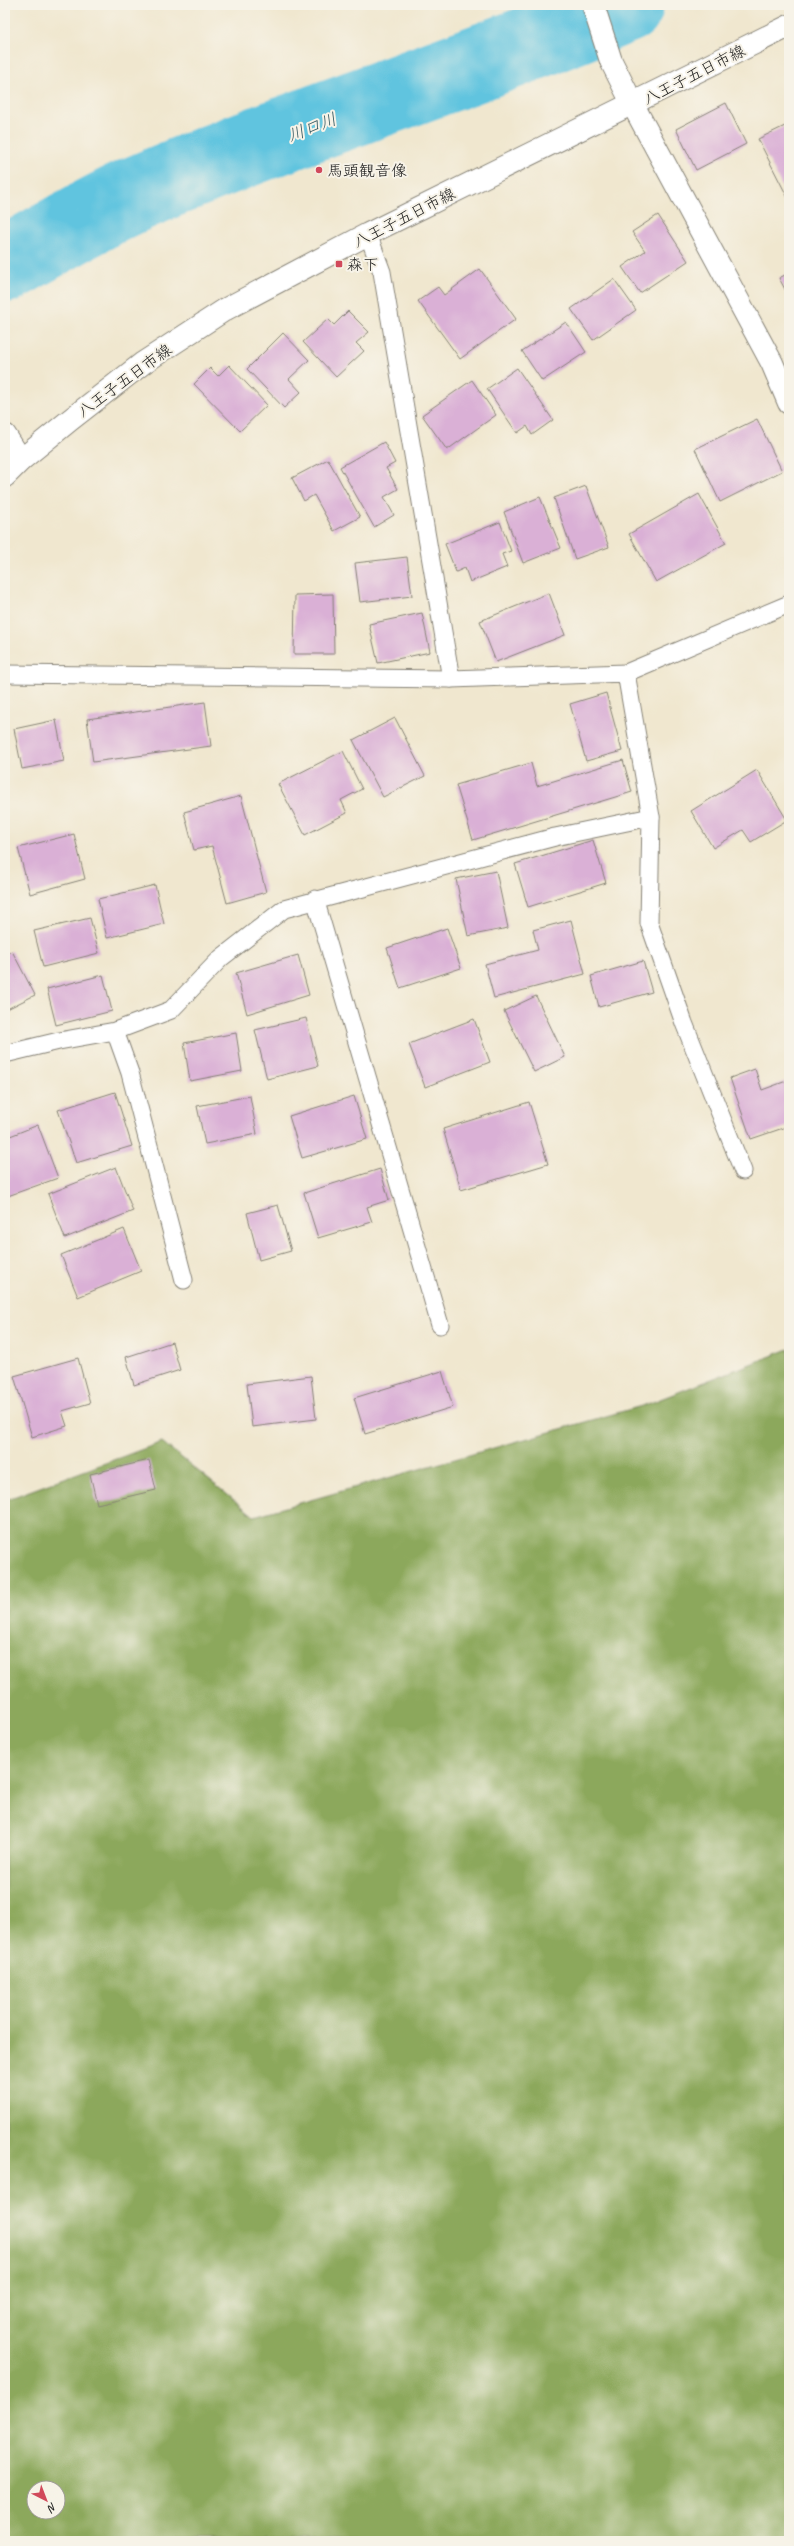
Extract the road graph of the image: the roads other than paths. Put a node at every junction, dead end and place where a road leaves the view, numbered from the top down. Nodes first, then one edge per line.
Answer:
1 (593, 5) edge
2 (789, 26) edge
3 (633, 105) junction
4 (368, 234) junction
5 (789, 403) edge
6 (5, 435) edge
7 (21, 460) junction
8 (5, 476) edge
9 (789, 604) edge
10 (626, 673) junction
11 (5, 674) edge
12 (451, 679) junction
13 (652, 817) junction
14 (315, 899) junction
15 (114, 1031) junction
16 (5, 1054) edge
17 (743, 1171) dead end
18 (184, 1280) dead end
19 (440, 1325) dead end

1 - 3 main road
2 - 3 main road, 八王子五日市線
3 - 4 main road, 八王子五日市線
3 - 5 main road
4 - 7 main road, 八王子五日市線
4 - 12 lane
6 - 7 main road
7 - 8 main road, 八王子五日市線
9 - 10 lane
10 - 12 lane
10 - 13 lane
11 - 12 lane
13 - 14 lane
13 - 17 lane
14 - 15 lane
14 - 19 lane
15 - 16 lane
15 - 18 lane

